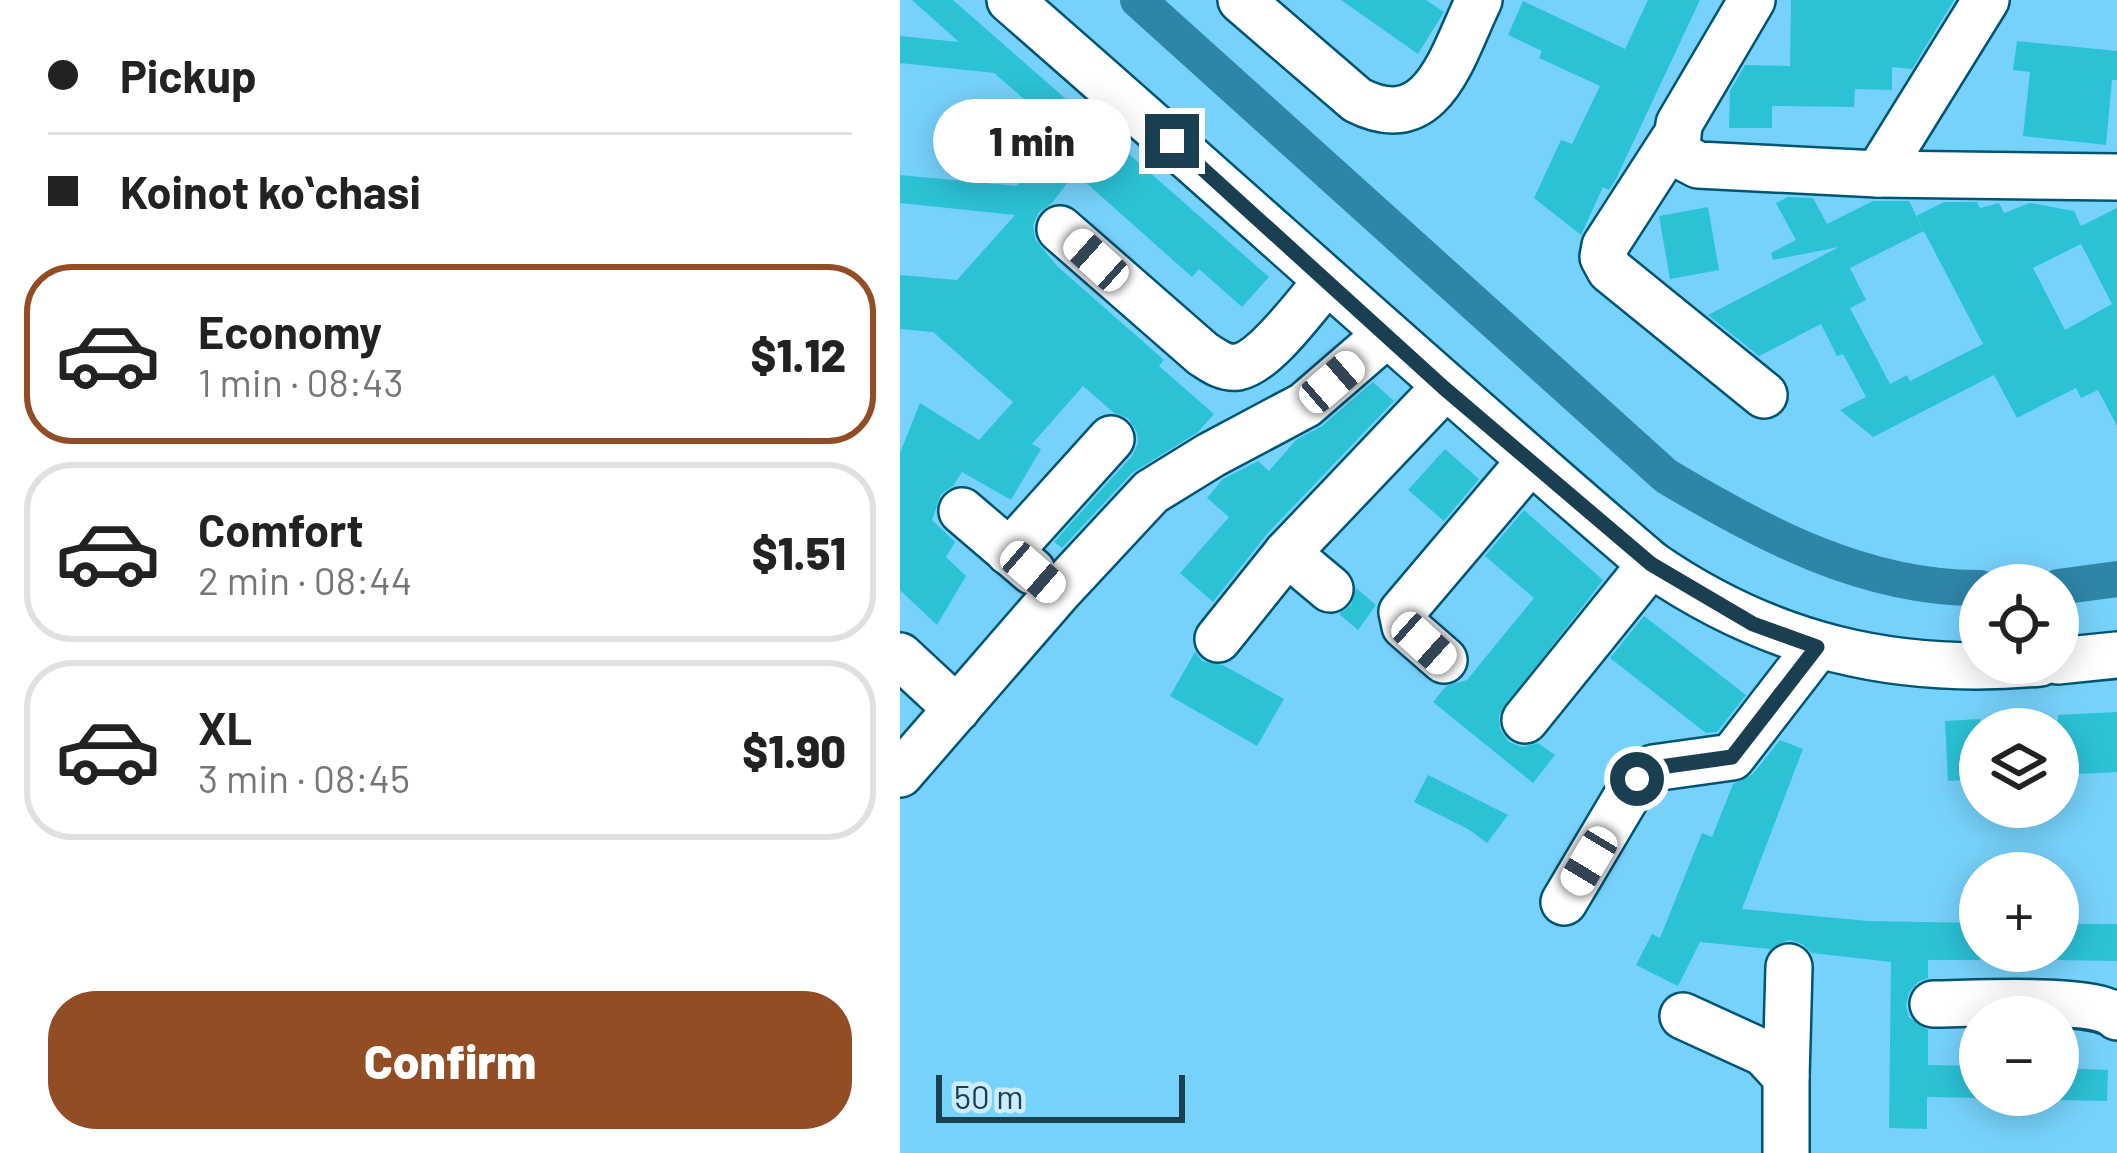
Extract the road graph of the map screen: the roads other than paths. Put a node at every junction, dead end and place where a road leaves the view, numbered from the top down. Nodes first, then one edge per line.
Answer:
1 (1010, 0) edge
2 (1241, 0) edge
3 (1480, 0) edge
4 (1752, 0) edge
5 (1985, 0) edge
6 (1676, 136) junction
7 (1878, 173) junction
8 (2117, 177) edge
9 (1060, 229) dead end
10 (1327, 280) junction
11 (1387, 334) junction
12 (1444, 388) junction
13 (1764, 395) dead end
14 (1111, 439) dead end
15 (1530, 461) junction
16 (962, 511) dead end
17 (1009, 552) junction
18 (1287, 554) junction
19 (1651, 564) junction
20 (1330, 589) dead end
21 (1057, 593) junction
22 (1218, 639) dead end
23 (1817, 647) junction
24 (2117, 655) edge
25 (900, 656) edge
26 (2079, 659) edge
27 (1444, 660) dead end
28 (1959, 663) edge
29 (957, 709) junction
30 (1525, 720) dead end
31 (900, 774) edge
32 (1564, 902) dead end
33 (1789, 967) dead end
34 (1933, 1004) dead end
35 (1683, 1016) dead end
36 (2117, 1017) edge
37 (1786, 1077) junction
38 (1786, 1153) edge

1 - 10 street
2 - 3 street
4 - 6 street
5 - 7 street
6 - 7 street
6 - 13 street
7 - 8 street
9 - 10 street
10 - 11 street
11 - 12 street
11 - 21 street
12 - 15 street
12 - 18 street
14 - 17 street
15 - 19 street
15 - 27 street
16 - 17 street
17 - 21 street
18 - 20 street
18 - 22 street
19 - 23 street
19 - 30 street
21 - 29 street
23 - 28 street
23 - 32 street
24 - 26 street
25 - 29 street
29 - 31 street
33 - 37 street
34 - 36 street
35 - 37 street
37 - 38 street

